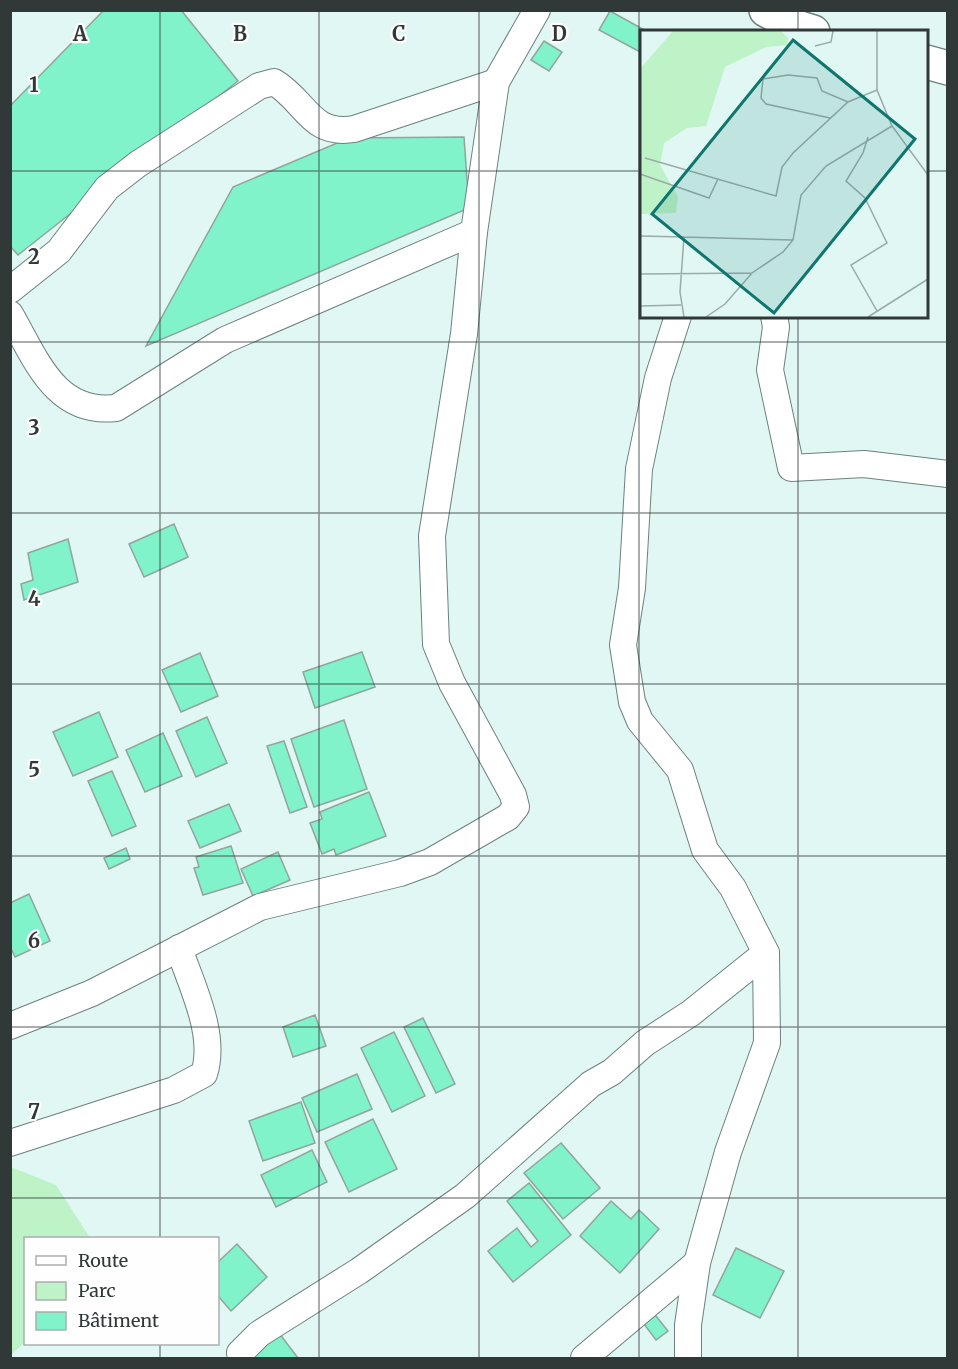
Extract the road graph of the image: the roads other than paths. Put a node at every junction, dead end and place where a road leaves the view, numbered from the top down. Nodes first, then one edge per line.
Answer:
1 (537, 10) edge
2 (766, 10) edge
3 (804, 30) edge
4 (928, 62) edge
5 (948, 68) edge
6 (496, 82) junction
7 (474, 232) junction
8 (10, 290) edge
9 (10, 314) edge
10 (677, 318) edge
11 (774, 318) edge
12 (948, 474) edge
13 (179, 948) junction
14 (766, 953) junction
15 (10, 1026) edge
16 (10, 1143) edge
17 (697, 1263) junction
18 (238, 1357) edge
19 (584, 1359) edge
20 (688, 1359) edge

1 - 6 street
2 - 3 street
4 - 5 street
6 - 7 street
6 - 8 street
7 - 9 street
7 - 13 street
10 - 14 street
11 - 12 street
13 - 15 street
13 - 16 street
14 - 17 street
14 - 18 street
17 - 19 street
17 - 20 street

